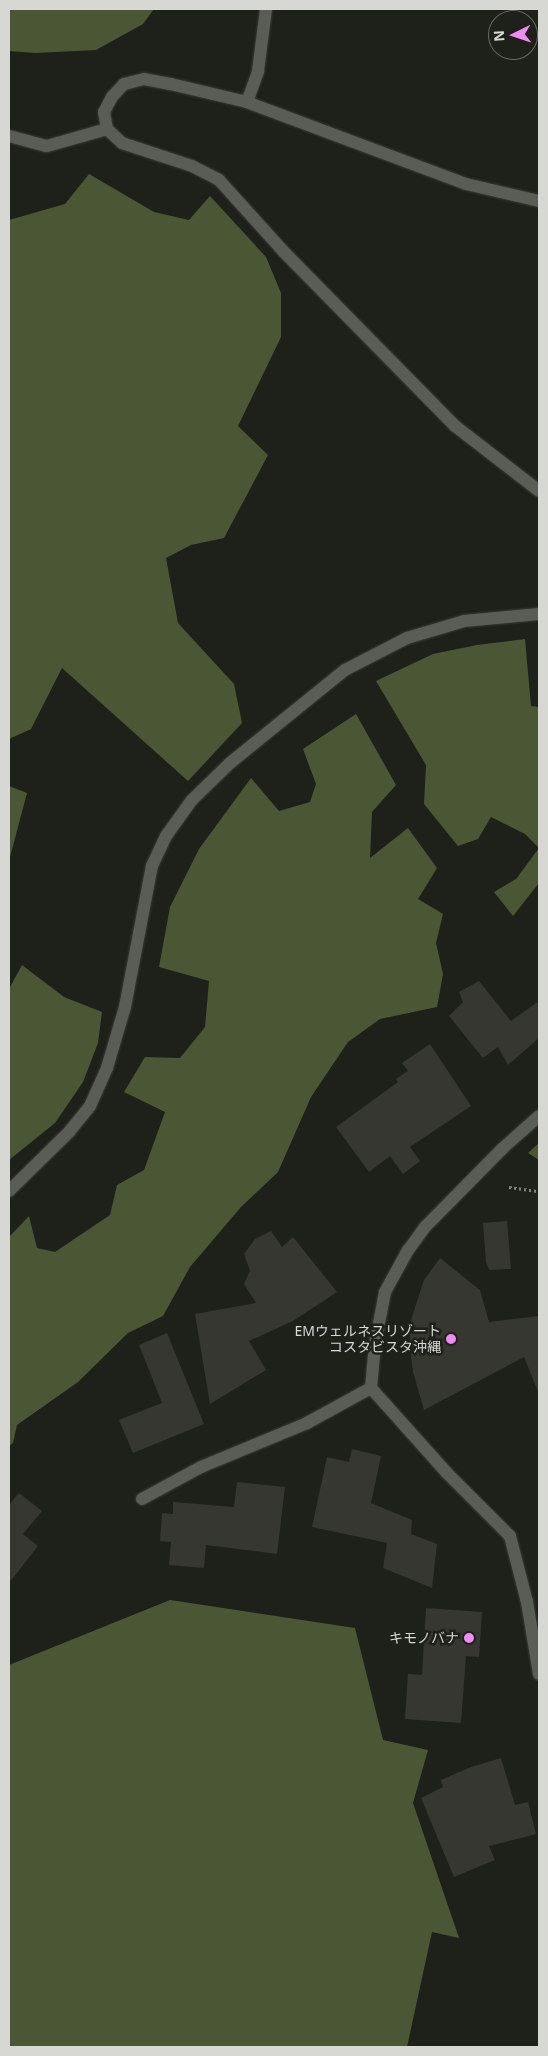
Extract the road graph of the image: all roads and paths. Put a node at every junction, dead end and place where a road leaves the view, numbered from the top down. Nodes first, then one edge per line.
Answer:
1 (266, 9) edge
2 (248, 102) junction
3 (107, 130) junction
4 (9, 136) edge
5 (539, 201) edge
6 (539, 491) edge
7 (539, 614) edge
8 (539, 1116) edge
9 (508, 1187) dead end
10 (9, 1191) edge
11 (539, 1191) edge
12 (371, 1388) junction
13 (142, 1499) dead end
14 (539, 1674) edge

1 - 2 street
2 - 3 street
2 - 5 street
3 - 4 street
3 - 6 street
7 - 10 street
8 - 12 street
9 - 11 path
12 - 13 street
12 - 14 street

